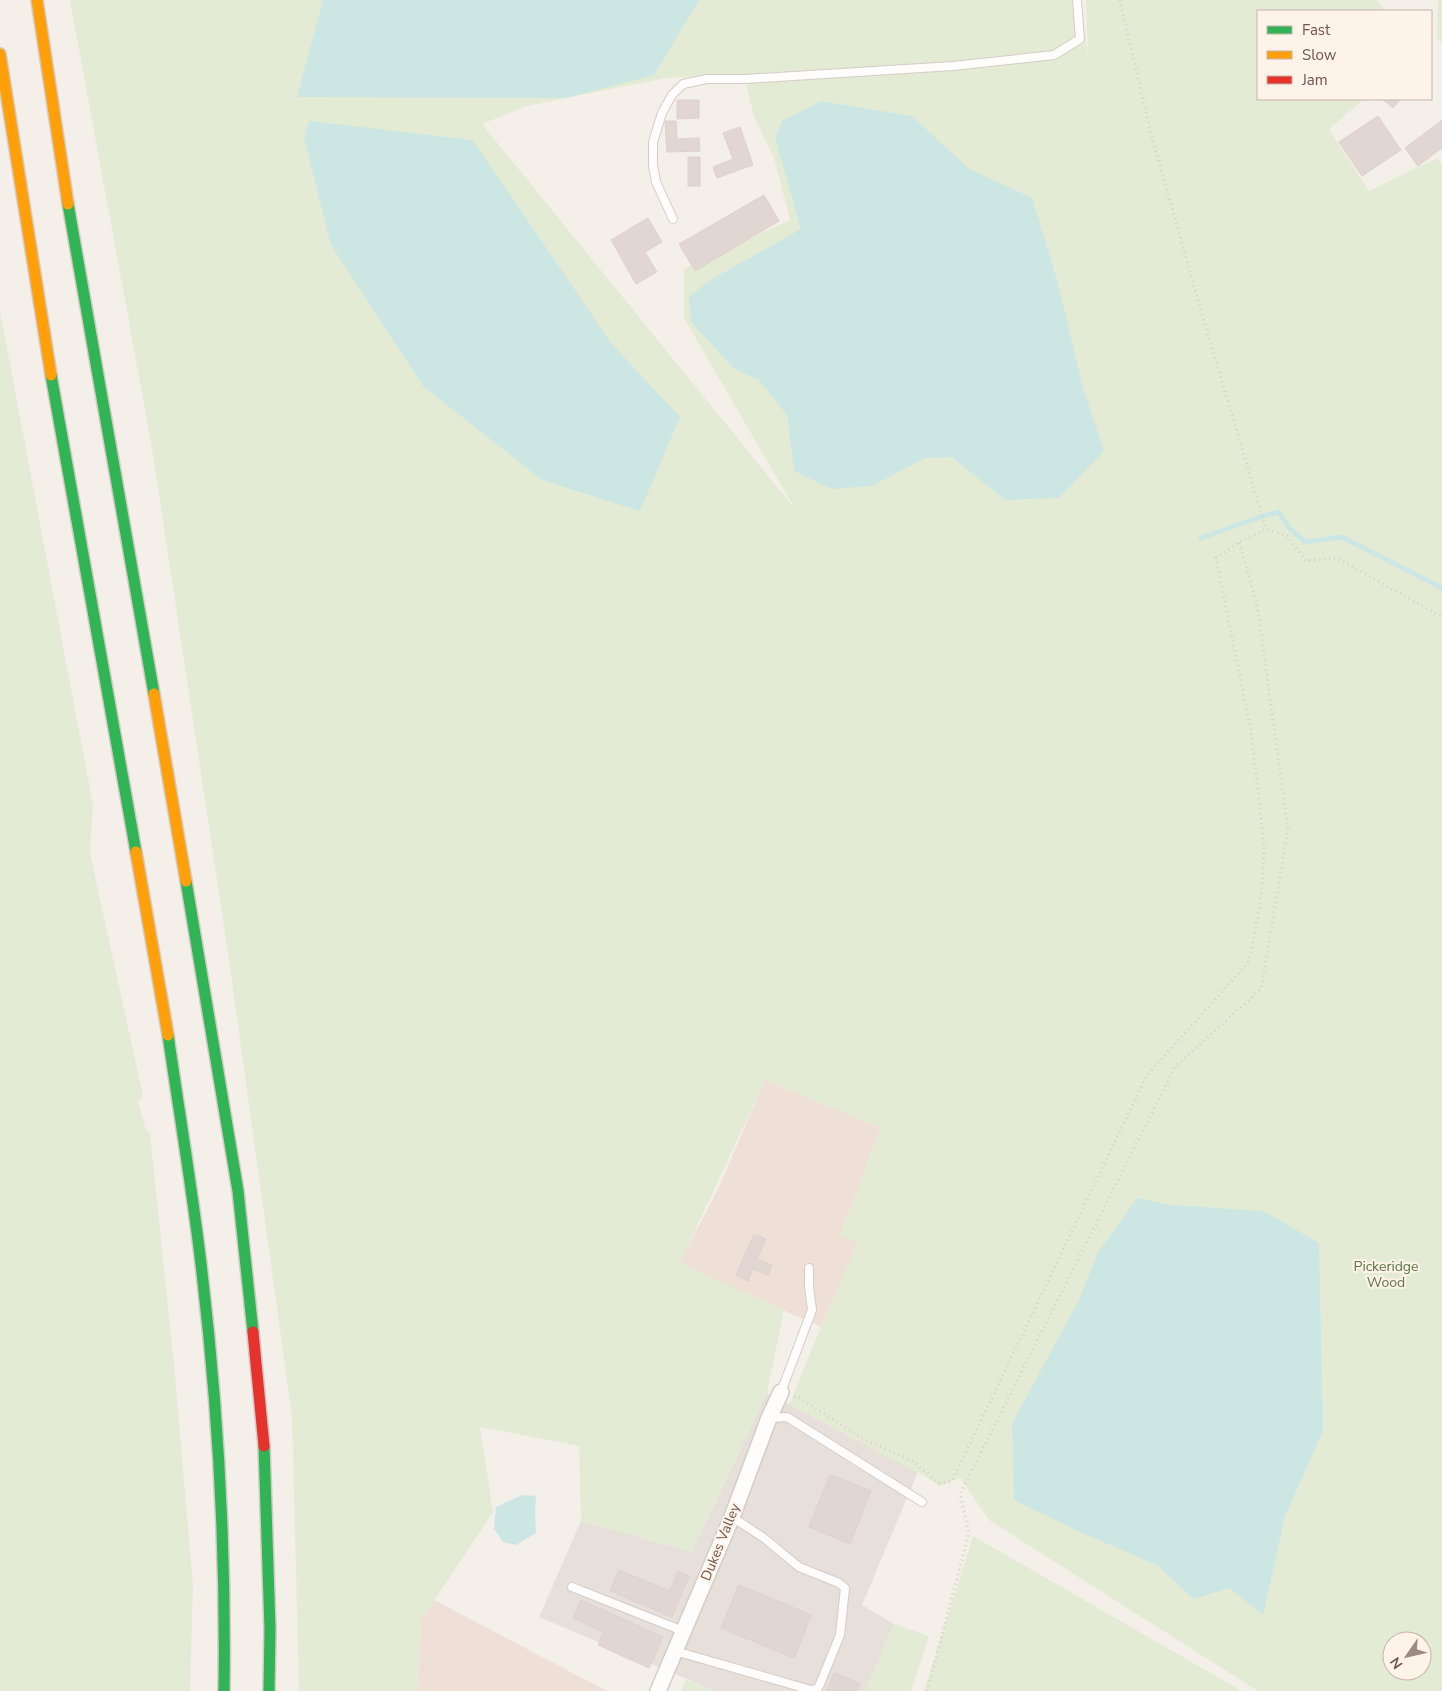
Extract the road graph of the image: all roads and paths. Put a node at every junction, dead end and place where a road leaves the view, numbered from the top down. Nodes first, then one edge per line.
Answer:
1 (37, 0) edge
2 (1077, 0) edge
3 (1120, 0) edge
4 (0, 54) edge
5 (673, 219) dead end
6 (1266, 529) junction
7 (1239, 542) junction
8 (1442, 617) edge
9 (809, 1268) dead end
10 (781, 1392) junction
11 (769, 1418) junction
12 (922, 1502) dead end
13 (732, 1517) junction
14 (572, 1587) dead end
15 (683, 1631) junction
16 (675, 1651) junction
17 (224, 1691) edge
18 (269, 1691) edge
19 (658, 1691) edge
20 (927, 1691) edge

1 - 18 highway
2 - 5 lane
3 - 6 path
4 - 17 highway
6 - 7 path
6 - 8 path
7 - 10 path
7 - 20 path
9 - 10 lane
10 - 11 street, Dukes Valley
11 - 12 lane
11 - 13 street, Dukes Valley
13 - 15 street, Dukes Valley
13 - 16 lane
14 - 15 lane
15 - 16 street, Dukes Valley
16 - 19 street, Dukes Valley

